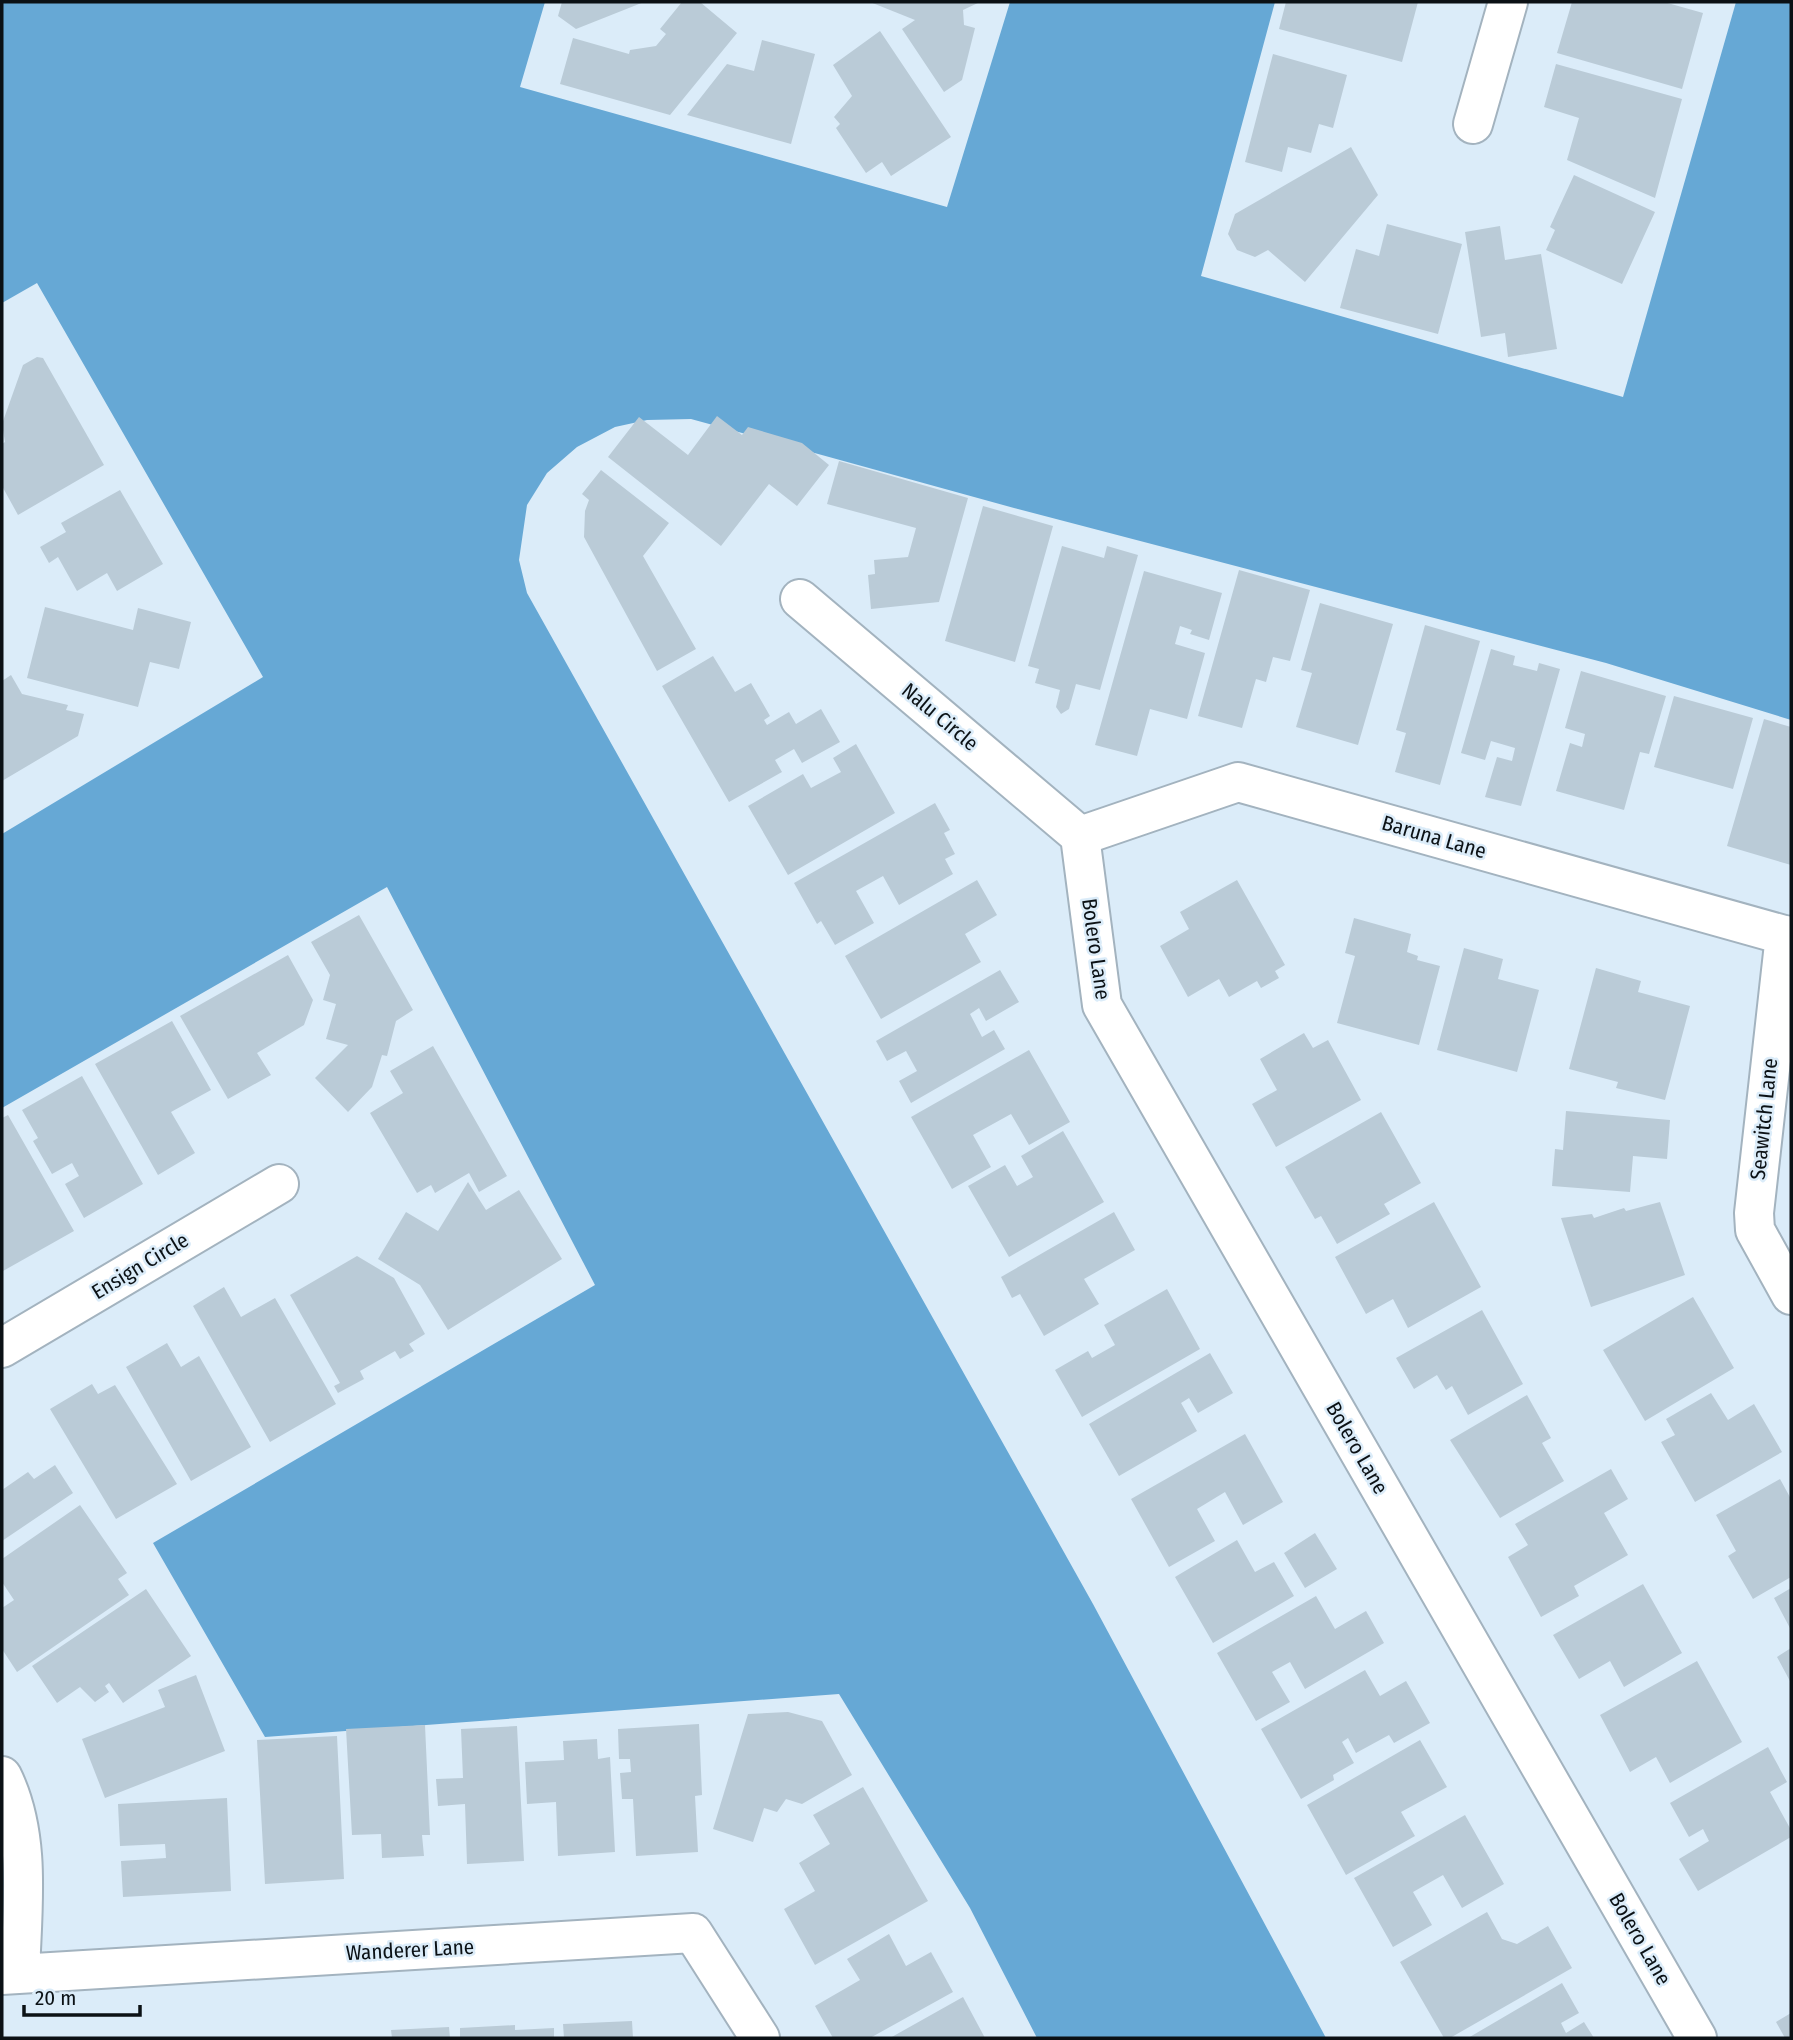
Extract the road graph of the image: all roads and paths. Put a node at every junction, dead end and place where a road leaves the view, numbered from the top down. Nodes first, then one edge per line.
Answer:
1 (1508, 2) edge
2 (1473, 124) dead end
3 (800, 599) dead end
4 (1080, 836) junction
5 (1788, 936) edge
6 (279, 1184) dead end
7 (1791, 1295) edge
8 (2, 1348) edge
9 (2, 1776) edge
10 (11, 1974) edge
11 (760, 2038) edge
12 (1697, 2038) edge

1 - 2 street
3 - 4 street, Nalu Circle
4 - 5 street, Baruna Lane
4 - 12 street, Bolero Lane
5 - 7 street, Seawitch Lane
6 - 8 street, Ensign Circle
9 - 10 street
10 - 11 street, Wanderer Lane

